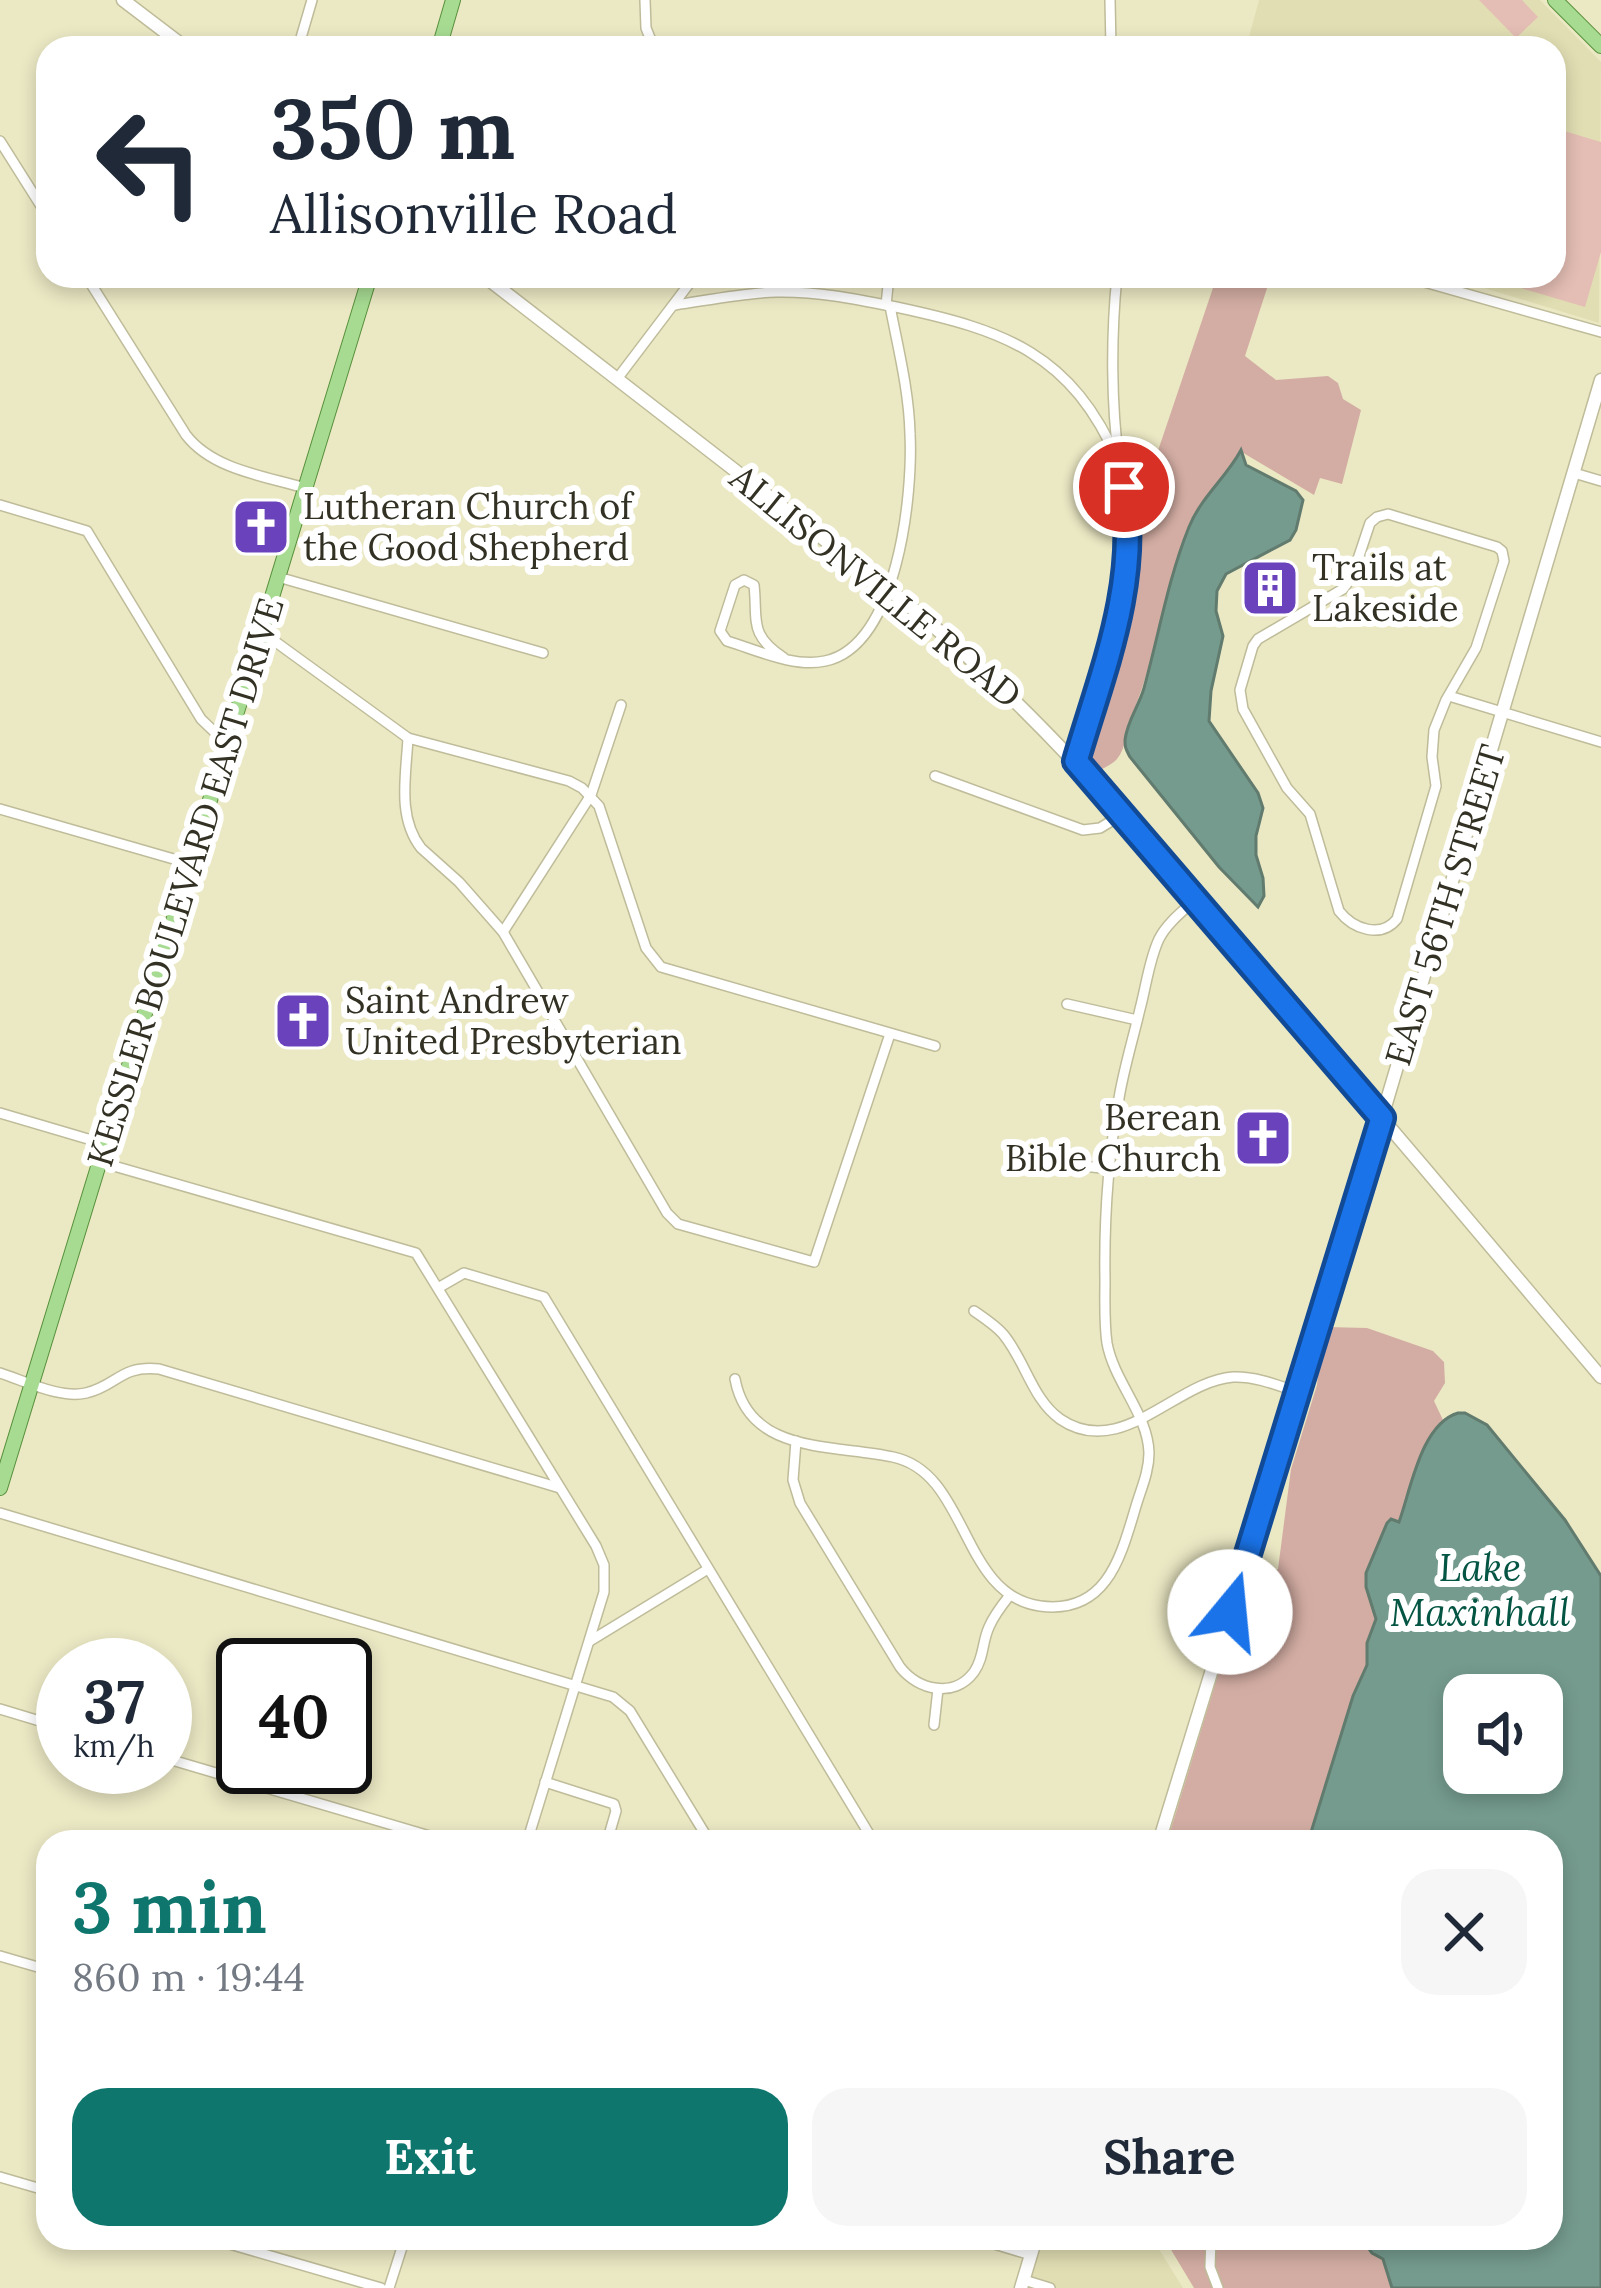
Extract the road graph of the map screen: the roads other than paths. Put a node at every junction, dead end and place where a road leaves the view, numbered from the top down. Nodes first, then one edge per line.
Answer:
1 (123, 0) edge
2 (312, 0) edge
3 (453, 0) edge
4 (645, 0) edge
5 (1109, 0) edge
6 (1555, 0) edge
7 (170, 36) edge
8 (302, 36) edge
9 (442, 36) edge
10 (649, 36) edge
11 (1110, 36) edge
12 (1601, 46) edge
13 (0, 141) edge
14 (36, 198) edge
15 (94, 288) edge
16 (366, 288) edge
17 (499, 288) edge
18 (686, 288) edge
19 (889, 288) edge
20 (1116, 288) edge
21 (1445, 288) edge
22 (675, 304) junction
23 (888, 306) junction
24 (1601, 332) edge
25 (617, 379) junction
26 (1601, 380) edge
27 (1119, 463) junction
28 (1574, 473) junction
29 (1601, 481) edge
30 (305, 488) junction
31 (0, 505) edge
32 (278, 577) junction
33 (887, 588) junction
34 (261, 631) junction
35 (543, 653) dead end
36 (784, 658) junction
37 (1449, 696) junction
38 (621, 705) dead end
39 (1502, 712) junction
40 (408, 738) junction
41 (1601, 742) edge
42 (227, 744) junction
43 (1076, 761) junction
44 (934, 776) dead end
45 (590, 795) junction
46 (0, 809) edge
47 (1123, 814) junction
48 (191, 864) junction
49 (1196, 898) junction
50 (503, 932) junction
51 (1067, 1004) dead end
52 (1138, 1020) junction
53 (890, 1034) junction
54 (935, 1046) dead end
55 (0, 1113) edge
56 (1382, 1118) junction
57 (105, 1144) junction
58 (1021, 1159) dead end
59 (100, 1162) junction
60 (1110, 1169) junction
61 (438, 1288) junction
62 (974, 1311) dead end
63 (0, 1373) edge
64 (1601, 1377) edge
65 (735, 1379) dead end
66 (33, 1383) junction
67 (1297, 1392) junction
68 (1139, 1419) junction
69 (796, 1441) junction
70 (0, 1488) edge
71 (560, 1488) junction
72 (0, 1513) edge
73 (708, 1569) junction
74 (1010, 1594) junction
75 (588, 1642) junction
76 (575, 1685) junction
77 (938, 1689) junction
78 (0, 1709) edge
79 (36, 1720) edge
80 (934, 1725) dead end
81 (192, 1766) edge
82 (545, 1782) junction
83 (409, 1830) edge
84 (531, 1830) edge
85 (610, 1830) edge
86 (703, 1830) edge
87 (867, 1830) edge
88 (1163, 1830) edge
89 (0, 1956) edge
90 (36, 1966) edge
91 (0, 2177) edge
92 (36, 2188) edge
93 (251, 2250) edge
94 (399, 2250) edge
95 (1014, 2250) edge
96 (1032, 2250) edge
97 (1211, 2250) edge
98 (1031, 2255) junction
99 (1023, 2284) edge
100 (385, 2288) edge
101 (1050, 2288) edge
102 (1218, 2288) edge

1 - 7 main road
2 - 8 street
3 - 9 main road
4 - 10 street
5 - 11 street
6 - 12 main road
13 - 14 street
15 - 30 street
16 - 30 main road, KESSLER BOULEVARD EAST DRIVE
17 - 25 main road, ALLISONVILLE ROAD
18 - 22 street
19 - 23 street
20 - 27 street
21 - 24 street
22 - 23 street
22 - 25 street
23 - 27 street
23 - 33 street
25 - 33 main road, ALLISONVILLE ROAD
26 - 28 main road, EAST 56TH STREET
27 - 43 street
28 - 29 street
28 - 39 main road, EAST 56TH STREET
30 - 32 main road, KESSLER BOULEVARD EAST DRIVE
31 - 42 street
32 - 34 main road, KESSLER BOULEVARD EAST DRIVE
32 - 35 street
33 - 36 street
33 - 43 main road, ALLISONVILLE ROAD
34 - 40 street
34 - 42 main road, KESSLER BOULEVARD EAST DRIVE
36 - 36 street
37 - 37 street
37 - 39 street
38 - 45 street
39 - 41 street
39 - 56 main road, EAST 56TH STREET
40 - 45 street
40 - 50 street
42 - 48 main road, KESSLER BOULEVARD EAST DRIVE
43 - 47 main road, ALLISONVILLE ROAD
44 - 47 street
45 - 50 street
45 - 53 street
46 - 48 street
47 - 49 main road, ALLISONVILLE ROAD
48 - 57 main road, KESSLER BOULEVARD EAST DRIVE
49 - 52 street
49 - 56 main road, ALLISONVILLE ROAD
50 - 53 street
51 - 52 street
52 - 60 street
53 - 54 street
55 - 57 street
56 - 64 main road, ALLISONVILLE ROAD
56 - 67 main road, EAST 56TH STREET
57 - 59 main road, KESSLER BOULEVARD EAST DRIVE
58 - 60 street
59 - 61 street
59 - 66 main road, KESSLER BOULEVARD EAST DRIVE
60 - 68 street
61 - 71 street
61 - 73 street
62 - 68 street
63 - 66 street
65 - 69 street
66 - 70 main road, KESSLER BOULEVARD EAST DRIVE
66 - 71 street
67 - 68 street
67 - 88 main road, EAST 56TH STREET
68 - 74 street
69 - 74 street
69 - 77 street
71 - 75 street
72 - 76 street
73 - 75 street
73 - 87 street
74 - 77 street
75 - 76 street
76 - 82 street
76 - 86 street
77 - 80 street
78 - 79 street
81 - 83 street
82 - 84 street
82 - 85 street
89 - 90 street
91 - 92 street
93 - 100 street
94 - 100 street
95 - 98 street
96 - 98 main road
97 - 102 street
98 - 99 main road
99 - 101 street

